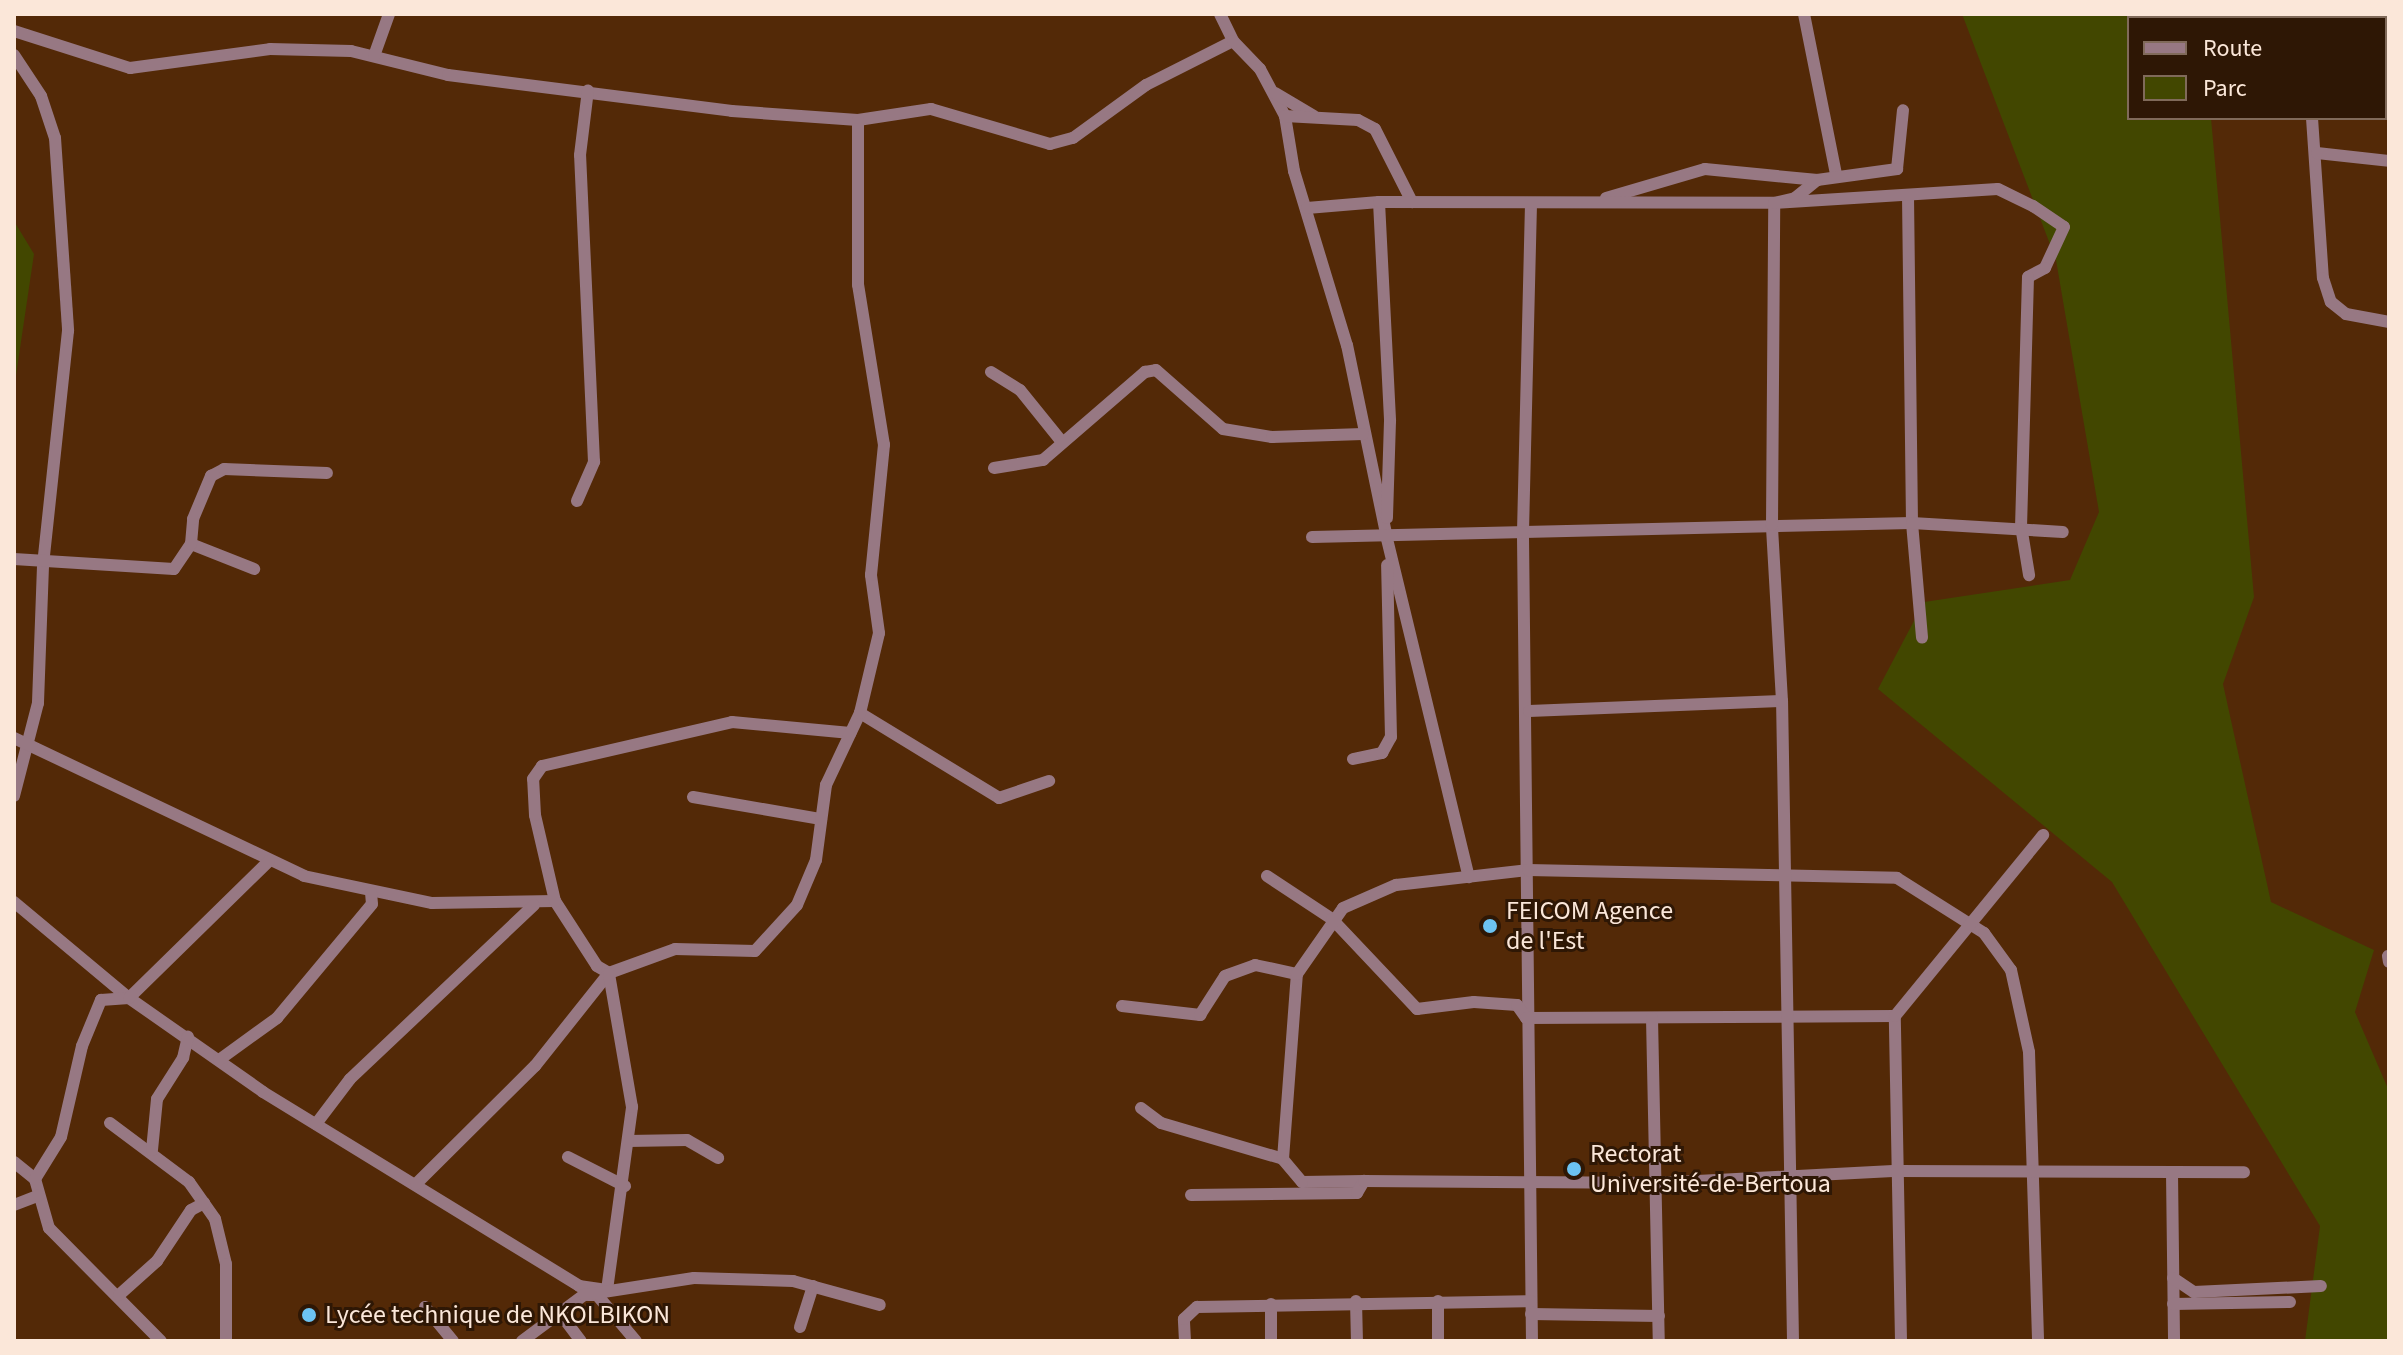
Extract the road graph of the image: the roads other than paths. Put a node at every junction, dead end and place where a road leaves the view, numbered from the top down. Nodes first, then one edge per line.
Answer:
1 (389, 14) edge
2 (1220, 14) edge
3 (1804, 14) edge
4 (14, 31) edge
5 (30, 38) junction
6 (1233, 41) junction
7 (14, 52) edge
8 (374, 56) junction
9 (588, 90) junction
10 (1275, 93) junction
11 (1903, 110) dead end
12 (1285, 116) junction
13 (1316, 117) junction
14 (858, 120) junction
15 (2312, 120) edge
16 (2317, 153) junction
17 (2389, 161) edge
18 (1836, 174) junction
19 (1817, 180) junction
20 (1908, 196) junction
21 (1379, 202) junction
22 (1412, 202) junction
23 (1774, 203) junction
24 (1531, 204) junction
25 (1307, 208) junction
26 (2389, 322) edge
27 (991, 372) dead end
28 (1363, 434) junction
29 (1062, 442) junction
30 (994, 468) dead end
31 (327, 473) dead end
32 (577, 501) dead end
33 (1912, 523) junction
34 (1772, 525) junction
35 (2021, 526) junction
36 (2063, 532) dead end
37 (1312, 537) dead end
38 (1523, 537) junction
39 (1387, 539) junction
40 (191, 544) junction
41 (14, 559) edge
42 (43, 566) junction
43 (254, 569) dead end
44 (2029, 575) dead end
45 (1922, 638) dead end
46 (1782, 701) junction
47 (1529, 711) junction
48 (860, 713) junction
49 (850, 733) junction
50 (14, 738) edge
51 (30, 742) junction
52 (1353, 759) dead end
53 (1049, 781) dead end
54 (14, 796) edge
55 (693, 797) dead end
56 (821, 819) junction
57 (2043, 835) dead end
58 (269, 861) junction
59 (1528, 870) junction
60 (1267, 876) dead end
61 (1781, 876) junction
62 (1469, 877) junction
63 (371, 893) junction
64 (555, 901) junction
65 (14, 902) edge
66 (534, 905) junction
67 (1332, 919) junction
68 (1971, 924) junction
69 (609, 973) junction
70 (1297, 974) junction
71 (129, 998) junction
72 (1122, 1006) dead end
73 (1895, 1016) junction
74 (1784, 1017) junction
75 (1526, 1018) junction
76 (1652, 1018) junction
77 (188, 1037) junction
78 (219, 1060) junction
79 (1141, 1108) dead end
80 (110, 1123) dead end
81 (316, 1124) junction
82 (628, 1141) junction
83 (152, 1150) junction
84 (568, 1157) dead end
85 (718, 1158) dead end
86 (1283, 1159) junction
87 (14, 1162) edge
88 (2036, 1170) junction
89 (1898, 1171) junction
90 (2244, 1172) dead end
91 (2172, 1173) junction
92 (1790, 1178) junction
93 (35, 1179) junction
94 (1527, 1179) junction
95 (1364, 1181) junction
96 (1658, 1183) junction
97 (416, 1184) junction
98 (625, 1186) junction
99 (1191, 1195) dead end
100 (38, 1196) junction
101 (204, 1203) junction
102 (14, 1205) edge
103 (2173, 1278) junction
104 (813, 1286) junction
105 (2321, 1286) dead end
106 (607, 1290) junction
107 (119, 1295) junction
108 (584, 1295) junction
109 (1356, 1301) junction
110 (1438, 1301) junction
111 (2290, 1302) dead end
112 (1271, 1304) junction
113 (2173, 1304) junction
114 (880, 1305) dead end
115 (425, 1307) dead end
116 (1531, 1307) junction
117 (559, 1312) junction
118 (1659, 1316) junction
119 (800, 1327) dead end
120 (161, 1341) edge
121 (226, 1341) edge
122 (453, 1341) edge
123 (522, 1341) edge
124 (581, 1341) edge
125 (636, 1341) edge
126 (1185, 1341) edge
127 (1271, 1341) edge
128 (1357, 1341) edge
129 (1438, 1341) edge
130 (1532, 1341) edge
131 (1659, 1341) edge
132 (1793, 1341) edge
133 (1901, 1341) edge
134 (2038, 1341) edge
135 (2174, 1341) edge

1 - 8 street
2 - 6 street
3 - 18 street
4 - 5 street
5 - 7 street
5 - 8 street
6 - 10 street
6 - 14 street
7 - 42 street
8 - 9 street
9 - 14 street
9 - 32 street
10 - 12 street
10 - 13 street
11 - 18 street
12 - 13 street
12 - 25 street
13 - 22 street
14 - 48 street
15 - 16 street
16 - 17 street
16 - 26 street
18 - 19 street
19 - 23 street
19 - 24 street
20 - 23 street
20 - 33 street
20 - 35 street
21 - 22 street
21 - 25 street
21 - 39 street
22 - 24 street
23 - 24 street
23 - 34 street
24 - 38 street
25 - 28 street
27 - 29 street
28 - 29 street
28 - 39 street
29 - 30 street
31 - 40 street
33 - 34 street
33 - 35 street
33 - 45 street
34 - 38 street
34 - 46 street
35 - 36 street
35 - 44 street
37 - 39 street
38 - 39 street
38 - 47 street
39 - 52 street
39 - 62 street
40 - 42 street
40 - 43 street
41 - 42 street
42 - 51 street
46 - 47 street
46 - 61 street
47 - 59 street
48 - 49 street
48 - 53 street
49 - 56 street
49 - 64 street
50 - 51 street
51 - 54 street
51 - 58 street
55 - 56 street
56 - 69 street
57 - 68 street
58 - 63 street
58 - 71 street
59 - 61 street
59 - 62 street
59 - 75 street
60 - 67 street
61 - 68 street
61 - 74 street
62 - 67 street
63 - 66 street
63 - 78 street
64 - 66 street
64 - 69 street
65 - 71 street
66 - 81 street
67 - 70 street
67 - 75 street
68 - 73 street
68 - 88 street
69 - 82 street
69 - 97 street
70 - 72 street
70 - 86 street
71 - 77 street
71 - 93 street
73 - 74 street
73 - 89 street
74 - 76 street
74 - 92 street
75 - 76 street
75 - 94 street
76 - 96 street
77 - 78 street
77 - 83 street
78 - 81 street
79 - 86 street
80 - 83 street
81 - 97 street
82 - 85 street
82 - 98 street
83 - 101 street
84 - 98 street
86 - 95 street
87 - 93 street
88 - 89 street
88 - 91 street
88 - 134 street
89 - 92 street
89 - 133 street
90 - 91 street
91 - 103 street
92 - 96 street
92 - 132 street
93 - 100 street
94 - 95 street
94 - 96 street
94 - 116 street
95 - 99 street
96 - 118 street
97 - 106 street
98 - 106 street
100 - 102 street
100 - 107 street
101 - 107 street
101 - 121 street
103 - 105 street
103 - 113 street
104 - 106 street
104 - 114 street
104 - 119 street
106 - 108 street
107 - 120 street
108 - 117 street
108 - 125 street
109 - 110 street
109 - 112 street
109 - 128 street
110 - 116 street
110 - 129 street
111 - 113 street
112 - 126 street
112 - 127 street
113 - 135 street
115 - 122 street
116 - 118 street
116 - 130 street
117 - 123 street
117 - 124 street
118 - 131 street

